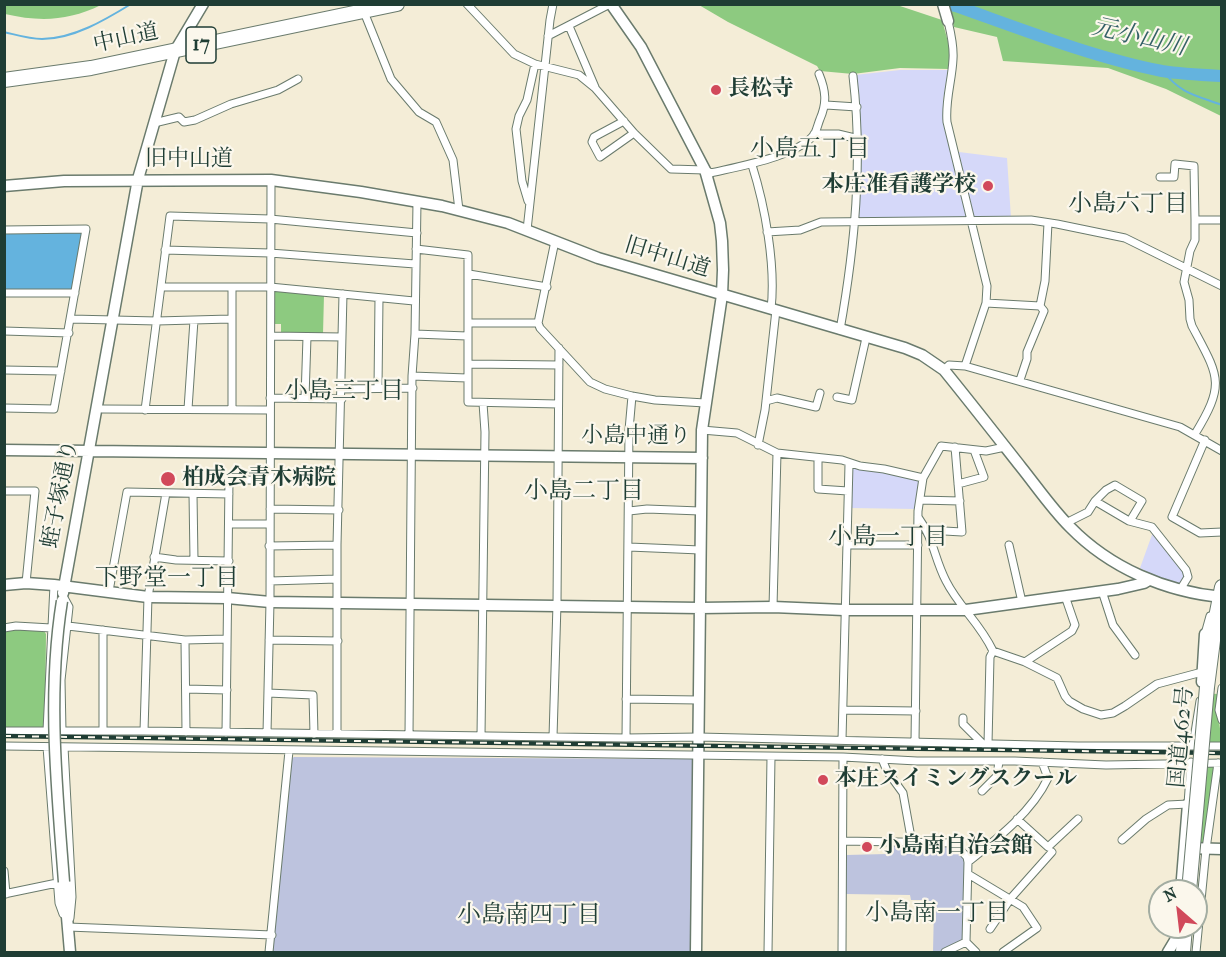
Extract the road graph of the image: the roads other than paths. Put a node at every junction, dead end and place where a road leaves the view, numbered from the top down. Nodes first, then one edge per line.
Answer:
1 (203, 4) edge
2 (397, 4) edge
3 (467, 4) edge
4 (553, 4) edge
5 (611, 4) edge
6 (943, 4) edge
7 (364, 12) junction
8 (948, 21) joint
9 (569, 26) junction
10 (548, 36) junction
11 (175, 51) junction
12 (535, 64) junction
13 (546, 67) junction
14 (819, 74) dead end
15 (853, 76) dead end
16 (298, 79) dead end
17 (4, 80) edge
18 (595, 88) junction
19 (826, 105) junction
20 (857, 107) junction
21 (624, 121) junction
22 (154, 123) junction
23 (634, 133) junction
24 (814, 134) junction
25 (859, 139) junction
26 (752, 165) junction
27 (705, 170) junction
28 (1160, 177) dead end
29 (138, 179) junction
30 (271, 180) junction
31 (4, 186) edge
32 (417, 202) junction
33 (530, 206) junction
34 (459, 210) junction
35 (270, 219) junction
36 (1196, 220) junction
37 (1221, 220) edge
38 (855, 221) junction
39 (972, 221) junction
40 (1048, 223) junction
41 (4, 230) edge
42 (527, 230) junction
43 (767, 232) junction
44 (417, 233) junction
45 (555, 241) junction
46 (416, 249) junction
47 (165, 250) junction
48 (270, 253) junction
49 (415, 264) junction
50 (1187, 268) junction
51 (469, 274) junction
52 (1221, 286) edge
53 (161, 287) junction
54 (232, 287) junction
55 (270, 287) junction
56 (547, 288) junction
57 (4, 293) edge
58 (75, 293) junction
59 (343, 294) junction
60 (722, 295) junction
61 (379, 298) junction
62 (414, 301) junction
63 (986, 303) junction
64 (1040, 306) junction
65 (773, 309) junction
66 (71, 319) junction
67 (111, 319) junction
68 (231, 319) junction
69 (194, 320) junction
70 (157, 321) junction
71 (469, 323) junction
72 (538, 323) junction
73 (840, 330) junction
74 (4, 331) edge
75 (69, 333) junction
76 (415, 334) junction
77 (270, 336) junction
78 (467, 336) junction
79 (307, 337) junction
80 (342, 337) junction
81 (866, 338) junction
82 (559, 348) junction
83 (468, 364) junction
84 (559, 365) junction
85 (965, 366) junction
86 (4, 370) edge
87 (61, 370) junction
88 (944, 370) junction
89 (412, 376) junction
90 (467, 378) junction
91 (1020, 380) junction
92 (378, 388) junction
93 (412, 388) junction
94 (342, 389) junction
95 (820, 393) dead end
96 (632, 396) junction
97 (837, 397) dead end
98 (270, 398) junction
99 (305, 398) junction
100 (342, 399) junction
101 (766, 401) junction
102 (483, 403) junction
103 (558, 404) junction
104 (705, 404) junction
105 (4, 408) edge
106 (102, 409) dead end
107 (188, 409) junction
108 (145, 410) junction
109 (232, 410) junction
110 (270, 410) junction
111 (702, 430) junction
112 (1195, 434) junction
113 (1205, 440) junction
114 (758, 445) junction
115 (955, 447) junction
116 (1005, 447) junction
117 (4, 450) edge
118 (974, 450) junction
119 (90, 451) junction
120 (1221, 451) edge
121 (270, 453) junction
122 (777, 453) junction
123 (340, 454) junction
124 (411, 455) junction
125 (484, 456) junction
126 (558, 456) junction
127 (628, 457) junction
128 (702, 458) junction
129 (818, 459) junction
130 (849, 464) junction
131 (923, 478) junction
132 (270, 480) junction
133 (958, 484) junction
134 (848, 491) junction
135 (4, 492) edge
136 (166, 493) junction
137 (193, 494) junction
138 (229, 494) junction
139 (920, 500) junction
140 (960, 501) junction
141 (1095, 501) junction
142 (270, 509) junction
143 (339, 510) junction
144 (629, 511) junction
145 (700, 511) junction
146 (918, 518) junction
147 (1130, 521) junction
148 (1066, 523) junction
149 (229, 524) junction
150 (270, 524) junction
151 (927, 530) junction
152 (1221, 532) edge
153 (1009, 544) dead end
154 (337, 545) junction
155 (847, 545) junction
156 (918, 545) junction
157 (270, 546) junction
158 (628, 547) junction
159 (700, 550) junction
160 (154, 557) junction
161 (194, 560) junction
162 (229, 561) junction
163 (337, 579) junction
164 (1149, 580) junction
165 (270, 581) junction
166 (26, 583) junction
167 (4, 585) edge
168 (1180, 590) junction
169 (109, 591) junction
170 (1102, 591) junction
171 (60, 592) junction
172 (1221, 594) edge
173 (1065, 596) junction
174 (148, 597) junction
175 (227, 598) junction
176 (270, 602) junction
177 (338, 602) junction
178 (1022, 602) junction
179 (411, 603) junction
180 (483, 604) junction
181 (557, 606) junction
182 (627, 606) junction
183 (773, 607) junction
184 (700, 608) junction
185 (917, 609) junction
186 (844, 610) junction
187 (966, 610) junction
188 (1216, 617) junction
189 (68, 626) junction
190 (4, 628) edge
191 (51, 628) junction
192 (103, 630) junction
193 (1205, 634) joint
194 (147, 636) junction
195 (185, 639) junction
196 (227, 639) junction
197 (269, 640) junction
198 (338, 641) junction
199 (1221, 644) edge
200 (993, 651) junction
201 (1135, 655) dead end
202 (1025, 662) junction
203 (1202, 672) junction
204 (1215, 688) edge
205 (186, 689) junction
206 (227, 690) junction
207 (268, 693) junction
208 (626, 699) junction
209 (699, 700) junction
210 (1200, 701) joint
211 (843, 710) junction
212 (916, 711) junction
213 (963, 718) dead end
214 (1221, 720) edge
215 (4, 731) edge
216 (62, 731) junction
217 (103, 731) junction
218 (144, 731) junction
219 (47, 732) junction
220 (186, 732) junction
221 (226, 733) junction
222 (267, 733) junction
223 (314, 734) junction
224 (337, 734) junction
225 (409, 735) junction
226 (481, 736) junction
227 (553, 737) junction
228 (699, 737) junction
229 (626, 738) junction
230 (842, 740) junction
231 (915, 742) junction
232 (985, 744) junction
233 (1193, 745) junction
234 (4, 746) edge
235 (1221, 746) edge
236 (47, 747) junction
237 (64, 747) junction
238 (289, 751) junction
239 (699, 755) junction
240 (771, 757) junction
241 (843, 757) junction
242 (882, 759) junction
243 (999, 761) junction
244 (1042, 762) junction
245 (1191, 762) junction
246 (1220, 763) edge
247 (982, 791) dead end
248 (1188, 804) junction
249 (1017, 819) junction
250 (1078, 819) dead end
251 (1122, 840) dead end
252 (843, 842) junction
253 (912, 843) junction
254 (1184, 848) junction
255 (1206, 849) junction
256 (1221, 849) edge
257 (1052, 852) dead end
258 (968, 862) junction
259 (4, 871) edge
260 (968, 874) junction
261 (1182, 879) edge
262 (1191, 879) edge
263 (1197, 879) edge
264 (60, 882) junction
265 (5, 894) edge
266 (1011, 898) junction
267 (68, 927) junction
268 (990, 929) dead end
269 (272, 935) junction
270 (1176, 939) edge
271 (966, 942) junction
272 (70, 952) edge
273 (269, 952) edge
274 (696, 952) edge
275 (768, 952) edge
276 (842, 952) edge
277 (945, 952) edge
278 (976, 952) edge
279 (1003, 952) edge
280 (1168, 952) edge
281 (1196, 952) edge

1 - 11 street, 蛭子塚通り
2 - 7 highway, 中山道 / 17
3 - 12 street
4 - 10 street
5 - 9 street
5 - 27 street, 小島中通り
6 - 8 street
7 - 11 highway, 中山道 / 17
7 - 34 street
8 - 39 street
9 - 10 street
9 - 18 street
10 - 13 street
11 - 17 highway, 中山道 / 17
11 - 22 street, 蛭子塚通り
12 - 13 street
12 - 33 street
13 - 18 street
13 - 33 street
14 - 19 street
15 - 20 street
16 - 22 street
18 - 21 street
19 - 20 street
19 - 24 street
20 - 25 street
21 - 23 street
21 - 23 street
22 - 29 street, 蛭子塚通り
23 - 27 street
24 - 25 street
24 - 26 street
25 - 38 street
26 - 27 street
26 - 43 street
27 - 60 street, 小島中通り
28 - 36 street
29 - 30 street, 旧中山道
29 - 31 street, 旧中山道
29 - 67 street, 蛭子塚通り
30 - 32 street, 旧中山道
30 - 35 street
32 - 34 street, 旧中山道
32 - 44 street
33 - 42 street
34 - 42 street, 旧中山道
35 - 44 street
35 - 47 street
35 - 48 street
36 - 37 street
36 - 50 street
38 - 39 street
38 - 43 street
38 - 73 street
39 - 40 street
39 - 63 street
40 - 50 street
40 - 64 street
41 - 58 street
42 - 45 street, 旧中山道
43 - 65 street
44 - 46 street
45 - 56 street
45 - 60 street, 旧中山道
46 - 49 street
46 - 51 street
47 - 48 street
47 - 53 street
48 - 49 street
48 - 55 street
49 - 62 street
50 - 52 street
50 - 112 street
51 - 56 street
51 - 71 street
53 - 54 street
53 - 70 street
54 - 55 street
54 - 68 street
55 - 59 street
55 - 77 street
56 - 72 street
57 - 58 street
58 - 66 street
59 - 61 street
59 - 80 street
60 - 65 street, 旧中山道
60 - 104 street, 小島中通り
61 - 62 street
61 - 92 street
62 - 76 street
63 - 64 street
63 - 85 street
64 - 91 street
65 - 73 street, 旧中山道
65 - 101 street
66 - 67 street
66 - 75 street
67 - 70 street
67 - 119 street, 蛭子塚通り
68 - 69 street
68 - 109 street
69 - 70 street
69 - 107 street
70 - 108 street
71 - 72 street
71 - 78 street
72 - 82 street
73 - 81 street, 旧中山道
74 - 75 street
75 - 87 street
76 - 78 street
76 - 89 street
77 - 79 street
77 - 98 street
78 - 83 street
79 - 80 street
79 - 99 street
80 - 94 street
81 - 88 street, 旧中山道
81 - 97 street
82 - 84 street
82 - 96 street
83 - 84 street
83 - 90 street
84 - 103 street
85 - 88 street
85 - 91 street
86 - 87 street
87 - 105 street
88 - 116 street, 旧中山道
89 - 90 street
89 - 93 street
90 - 102 street
91 - 112 street
92 - 93 street
92 - 94 street
93 - 124 street
94 - 100 street
95 - 101 street
96 - 104 street
96 - 127 street
98 - 99 street
98 - 110 street
99 - 100 street
100 - 123 street
101 - 114 street
102 - 103 street
102 - 125 street
103 - 126 street
104 - 111 street, 小島中通り
106 - 108 street
107 - 108 street
107 - 109 street
109 - 110 street
110 - 121 street
111 - 114 street
111 - 128 street, 小島中通り
112 - 113 street
113 - 120 street
113 - 152 street
114 - 122 street
115 - 118 street
115 - 131 street
115 - 133 street
116 - 118 street
116 - 148 street, 旧中山道
117 - 119 street, 小島中通り
118 - 133 street
119 - 121 street, 小島中通り
119 - 171 street, 蛭子塚通り
121 - 123 street, 小島中通り
121 - 132 street
122 - 129 street
122 - 183 street
123 - 124 street, 小島中通り
123 - 143 street
124 - 125 street, 小島中通り
124 - 179 street
125 - 126 street, 小島中通り
125 - 180 street
126 - 127 street, 小島中通り
126 - 181 street
127 - 128 street, 小島中通り
127 - 144 street
128 - 145 street
129 - 130 street
129 - 134 street
130 - 131 street
130 - 134 street
131 - 139 street
132 - 138 street
132 - 142 street
133 - 140 street
134 - 155 street
135 - 166 street
136 - 137 street
136 - 160 street
136 - 169 street
137 - 138 street
137 - 161 street
138 - 149 street
139 - 140 street
139 - 146 street
140 - 151 street
141 - 147 street
141 - 147 street
141 - 148 street
142 - 143 street
142 - 150 street
143 - 154 street
144 - 145 street
144 - 158 street
145 - 159 street
146 - 151 street
146 - 156 street
147 - 168 street
148 - 164 street, 旧中山道
149 - 150 street
149 - 162 street
150 - 157 street
151 - 187 street
153 - 178 street
154 - 157 street
154 - 163 street
155 - 156 street
155 - 186 street
156 - 185 street
157 - 165 street
158 - 159 street
158 - 182 street
159 - 184 street
160 - 161 street
160 - 174 street
161 - 162 street
162 - 175 street
163 - 165 street
163 - 177 street
164 - 168 street, 旧中山道
164 - 170 street
165 - 176 street
166 - 167 street
166 - 171 street
168 - 172 street, 旧中山道
169 - 171 street
169 - 174 street
170 - 173 street
170 - 201 street
171 - 189 street
171 - 191 street
171 - 264 street, 蛭子塚通り, bridge
172 - 188 highway, 国道462号
173 - 178 street
173 - 202 street
174 - 175 street
174 - 194 street
175 - 176 street
175 - 196 street
176 - 177 street
176 - 197 street
177 - 179 street
177 - 198 street
178 - 187 street
179 - 180 street
179 - 225 street
180 - 181 street
180 - 226 street
181 - 182 street
181 - 227 street
182 - 184 street
182 - 208 street
183 - 184 street
183 - 186 street
184 - 209 street
185 - 186 street
185 - 187 street
185 - 212 street
186 - 211 street
187 - 200 street
188 - 193 street
188 - 204 highway, 国道462号
189 - 192 street
189 - 216 street
190 - 191 street
191 - 219 street
192 - 194 street
192 - 217 street
193 - 203 street
194 - 195 street
194 - 218 street
195 - 196 street
195 - 205 street
196 - 206 street
197 - 198 street
197 - 207 street
198 - 224 street
199 - 204 highway, 国道462号
200 - 202 street
200 - 232 street
202 - 203 street
203 - 210 street
204 - 214 street
204 - 262 highway, 国道462号, bridge
204 - 263 highway, 国道462号
205 - 206 street
205 - 220 street
206 - 221 street
207 - 222 street
207 - 223 street
208 - 209 street
208 - 229 street
209 - 228 street
210 - 233 street
211 - 212 street
211 - 230 street
212 - 231 street
213 - 232 street
215 - 219 street
216 - 217 street
216 - 219 street
217 - 218 street
218 - 220 street
220 - 221 street
221 - 222 street
222 - 223 street
223 - 224 street
224 - 225 street
225 - 226 street
226 - 227 street
227 - 229 street
228 - 229 street
228 - 230 street
228 - 239 street
230 - 231 street
231 - 232 street
232 - 233 street
233 - 235 street
234 - 236 street
236 - 237 street
236 - 264 street
237 - 238 street
237 - 267 street
238 - 239 street
238 - 269 street
239 - 240 street
239 - 274 street
240 - 241 street
240 - 275 street
241 - 242 street
241 - 252 street
242 - 243 street
242 - 253 street
243 - 244 street
243 - 247 street
244 - 245 street
244 - 249 street
245 - 246 street
245 - 248 street
246 - 255 street
248 - 251 street
248 - 254 street
249 - 250 street
249 - 258 street
252 - 253 street
252 - 276 street
253 - 258 street
254 - 255 street
254 - 261 street
255 - 256 street
255 - 281 street
257 - 266 street
258 - 260 street
259 - 265 street
260 - 266 street
260 - 271 street
264 - 265 street
264 - 267 street, 蛭子塚通り
266 - 268 street
266 - 279 street
267 - 269 street
267 - 272 street, 蛭子塚通り
269 - 273 street
270 - 280 street
271 - 277 street
271 - 278 street

